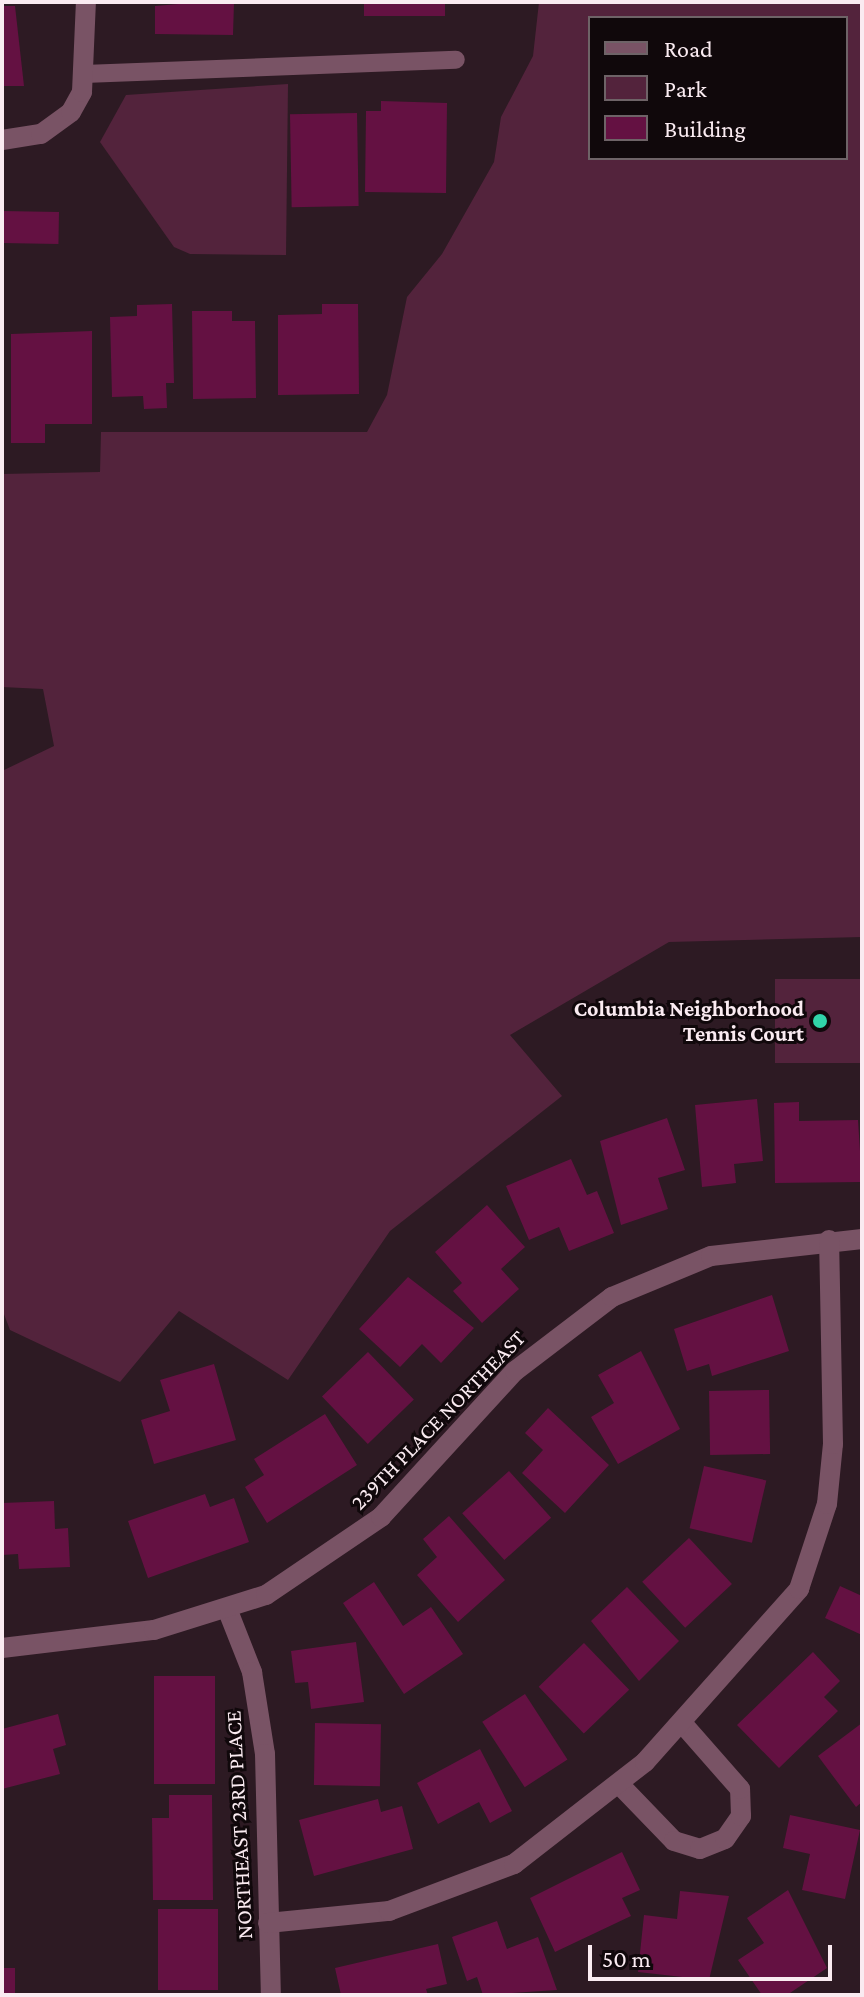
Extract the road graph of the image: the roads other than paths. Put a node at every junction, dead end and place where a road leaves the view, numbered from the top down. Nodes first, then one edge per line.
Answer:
1 (86, 2) edge
2 (456, 60) dead end
3 (83, 83) junction
4 (2, 140) edge
5 (862, 1239) edge
6 (829, 1240) junction
7 (228, 1611) junction
8 (2, 1648) edge
9 (682, 1723) junction
10 (619, 1784) junction
11 (268, 1923) junction
12 (271, 1995) edge

1 - 3 street
2 - 3 lane
3 - 4 street
5 - 6 street, 239TH PLACE NORTHEAST
6 - 7 street, 239TH PLACE NORTHEAST
6 - 9 street
7 - 8 street, 239TH PLACE NORTHEAST
7 - 11 street, NORTHEAST 23RD PLACE
9 - 10 street
9 - 10 street
10 - 11 street
11 - 12 street, NORTHEAST 23RD PLACE

